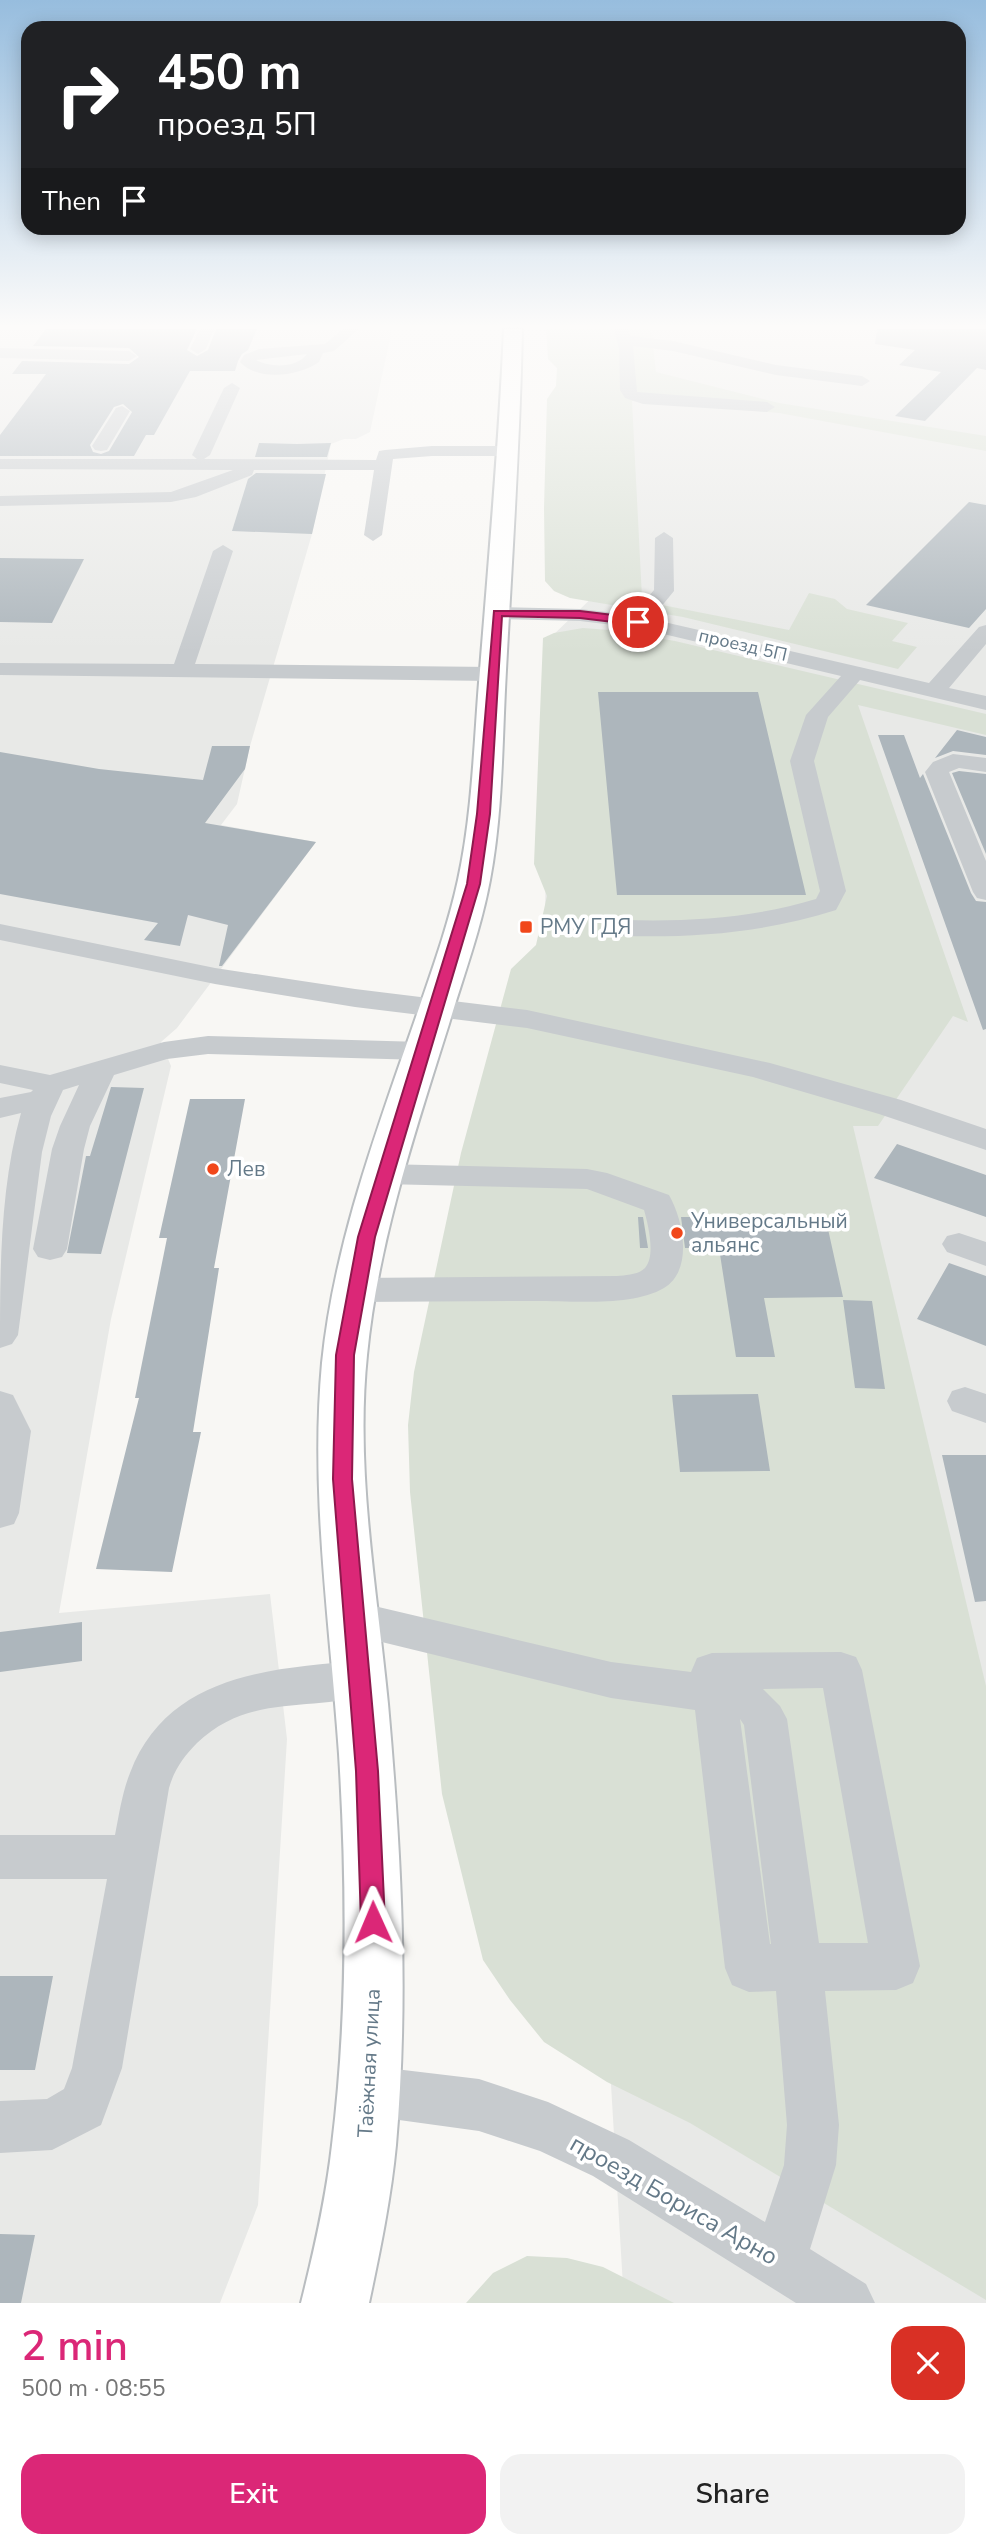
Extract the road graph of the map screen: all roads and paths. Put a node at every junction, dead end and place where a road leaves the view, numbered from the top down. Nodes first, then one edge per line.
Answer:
1 (102, 436) edge
2 (210, 436) edge
3 (509, 436) edge
4 (508, 451) junction
5 (201, 455) junction
6 (385, 460) junction
7 (0, 464) edge
8 (264, 465) junction
9 (0, 501) edge
10 (373, 535) dead end
11 (664, 538) dead end
12 (223, 551) dead end
13 (497, 613) junction
14 (638, 622) junction
15 (986, 631) edge
16 (0, 669) edge
17 (182, 671) junction
18 (856, 673) junction
19 (493, 674) junction
20 (934, 691) junction
21 (986, 703) edge
22 (986, 765) edge
23 (986, 892) edge
24 (624, 928) dead end
25 (0, 932) edge
26 (429, 1030) junction
27 (102, 1069) junction
28 (0, 1074) edge
29 (46, 1092) junction
30 (0, 1108) edge
31 (986, 1140) edge
32 (383, 1174) junction
33 (8, 1226) edge
34 (50, 1249) dead end
35 (356, 1290) junction
36 (0, 1335) edge
37 (0, 1405) edge
38 (0, 1513) edge
39 (353, 1618) junction
40 (360, 1679) junction
41 (715, 1693) junction
42 (0, 1857) edge
43 (134, 1857) junction
44 (797, 1968) junction
45 (370, 2091) junction
46 (0, 2127) edge
47 (779, 2260) junction
48 (335, 2303) edge
49 (847, 2303) edge

1 - 5 street
2 - 5 street
3 - 4 highway, Таёжная улица
4 - 6 street
4 - 13 highway, Таёжная улица
5 - 6 street
6 - 8 street
6 - 10 street
7 - 8 street
8 - 9 street
11 - 14 street
12 - 17 street
13 - 14 street, проезд 5П
13 - 19 highway, Таёжная улица
14 - 18 street, проезд 5П
15 - 20 street
16 - 17 street
17 - 19 street
18 - 20 street, проезд 5П
18 - 24 street
19 - 26 highway, Таёжная улица
20 - 21 street, проезд 5П
22 - 23 street
25 - 26 street
26 - 27 street
26 - 31 street
26 - 32 highway, Таёжная улица
27 - 29 street
27 - 34 street
28 - 29 street
29 - 30 street
29 - 33 street
32 - 35 highway, Таёжная улица
32 - 35 street
33 - 36 street
35 - 39 highway, Таёжная улица
37 - 38 street
39 - 40 highway, Таёжная улица
39 - 41 street
40 - 43 street
40 - 45 highway, Таёжная улица
41 - 44 street
41 - 44 street
42 - 43 street
43 - 46 street
44 - 47 street
45 - 47 street, проезд Бориса Арно
45 - 48 highway, Таёжная улица
47 - 49 street, проезд Бориса Арно

